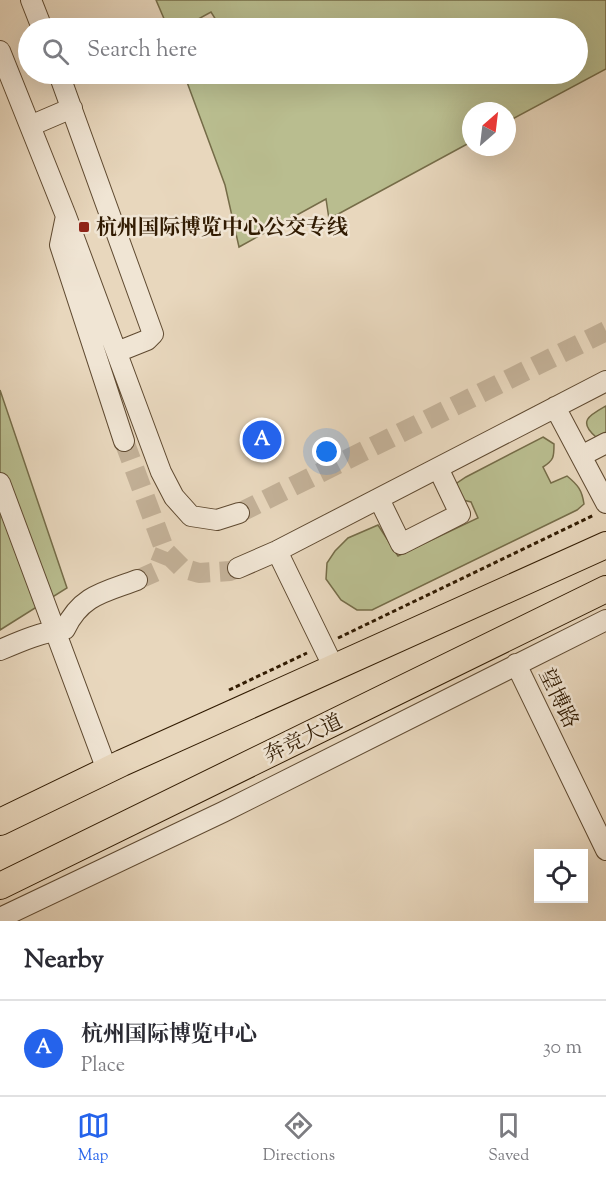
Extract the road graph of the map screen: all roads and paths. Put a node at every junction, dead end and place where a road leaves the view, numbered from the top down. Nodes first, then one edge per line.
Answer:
1 (31, 0) edge
2 (38, 18) edge
3 (0, 51) edge
4 (62, 84) edge
5 (72, 108) junction
6 (30, 126) junction
7 (66, 216) junction
8 (117, 352) junction
9 (606, 381) edge
10 (555, 407) junction
11 (124, 441) tunnel mouth
12 (606, 442) edge
13 (581, 456) junction
14 (438, 468) junction
15 (0, 483) edge
16 (379, 499) junction
17 (601, 509) edge
18 (239, 513) tunnel mouth
19 (606, 545) edge
20 (277, 551) junction
21 (238, 568) tunnel mouth
22 (137, 580) tunnel mouth
23 (606, 589) edge
24 (606, 620) edge
25 (55, 630) junction
26 (0, 650) edge
27 (329, 657) junction
28 (516, 664) junction
29 (227, 691) dead end
30 (107, 770) junction
31 (0, 822) edge
32 (606, 850) edge
33 (0, 886) edge
34 (0, 918) edge

1 - 2 street
3 - 6 street
4 - 5 street
5 - 6 street
5 - 8 street
6 - 7 street
7 - 8 street
7 - 11 street
8 - 18 street
9 - 10 street
10 - 13 street
10 - 14 street
12 - 13 street
13 - 17 street
14 - 16 street
14 - 16 street
15 - 25 street
16 - 20 street
17 - 27 path
19 - 27 main road
20 - 21 street
20 - 27 street
22 - 25 street
23 - 33 main road, 奔竞大道
24 - 28 street
25 - 26 street
25 - 30 street
27 - 29 path
27 - 30 main road
28 - 32 street, 望博路
28 - 34 street
30 - 31 main road

